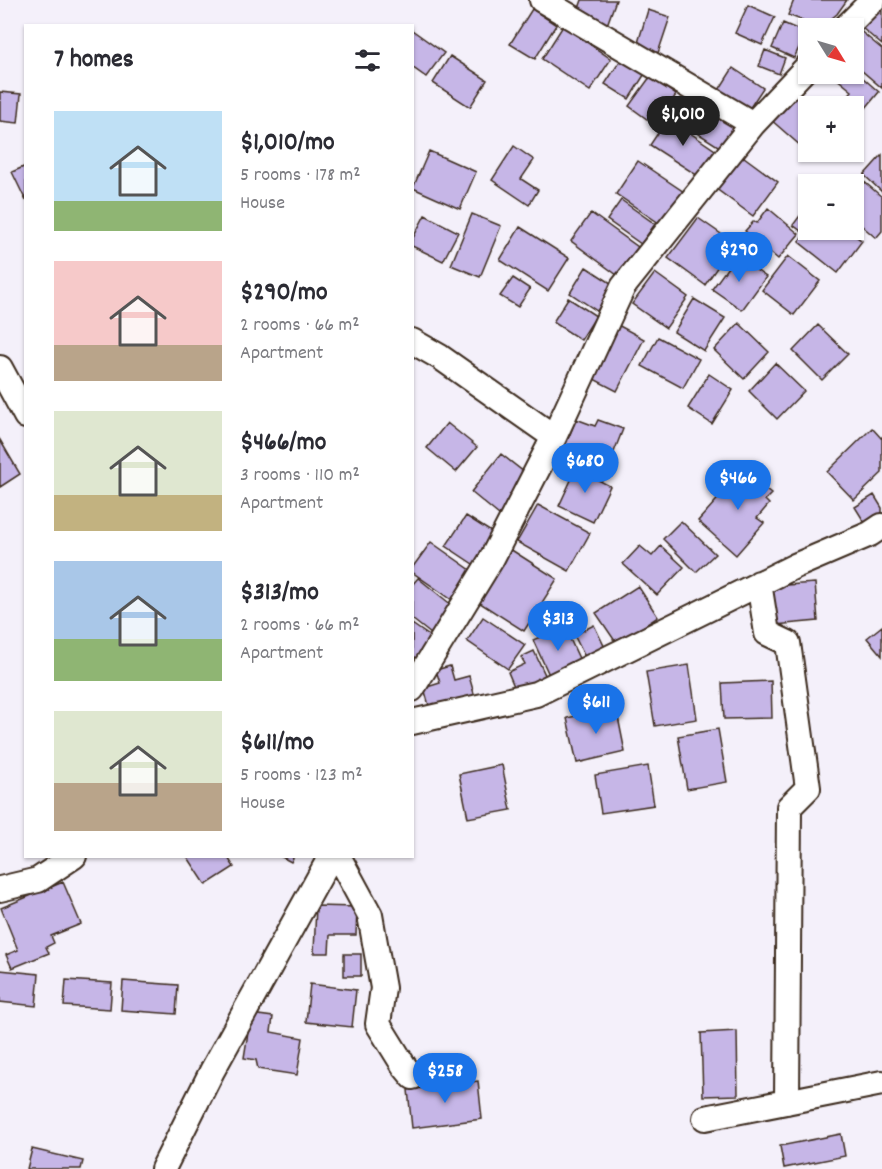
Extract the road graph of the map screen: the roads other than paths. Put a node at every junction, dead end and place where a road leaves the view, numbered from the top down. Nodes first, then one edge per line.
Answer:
1 (542, 0) edge
2 (873, 0) edge
3 (855, 18) edge
4 (798, 77) edge
5 (753, 124) junction
6 (414, 342) edge
7 (0, 368) edge
8 (24, 412) edge
9 (554, 437) junction
10 (882, 526) edge
11 (759, 583) junction
12 (414, 685) edge
13 (414, 723) edge
14 (71, 858) edge
15 (330, 858) edge
16 (339, 858) edge
17 (0, 889) edge
18 (414, 1077) dead end
19 (882, 1083) edge
20 (787, 1102) junction
21 (705, 1118) dead end
22 (163, 1169) edge

1 - 5 street
2 - 3 street
4 - 5 street
5 - 9 street
6 - 9 street
7 - 8 street
9 - 12 street
10 - 11 street
11 - 13 street
11 - 20 street
14 - 17 street
15 - 22 street
16 - 18 street
19 - 20 street
20 - 21 street

